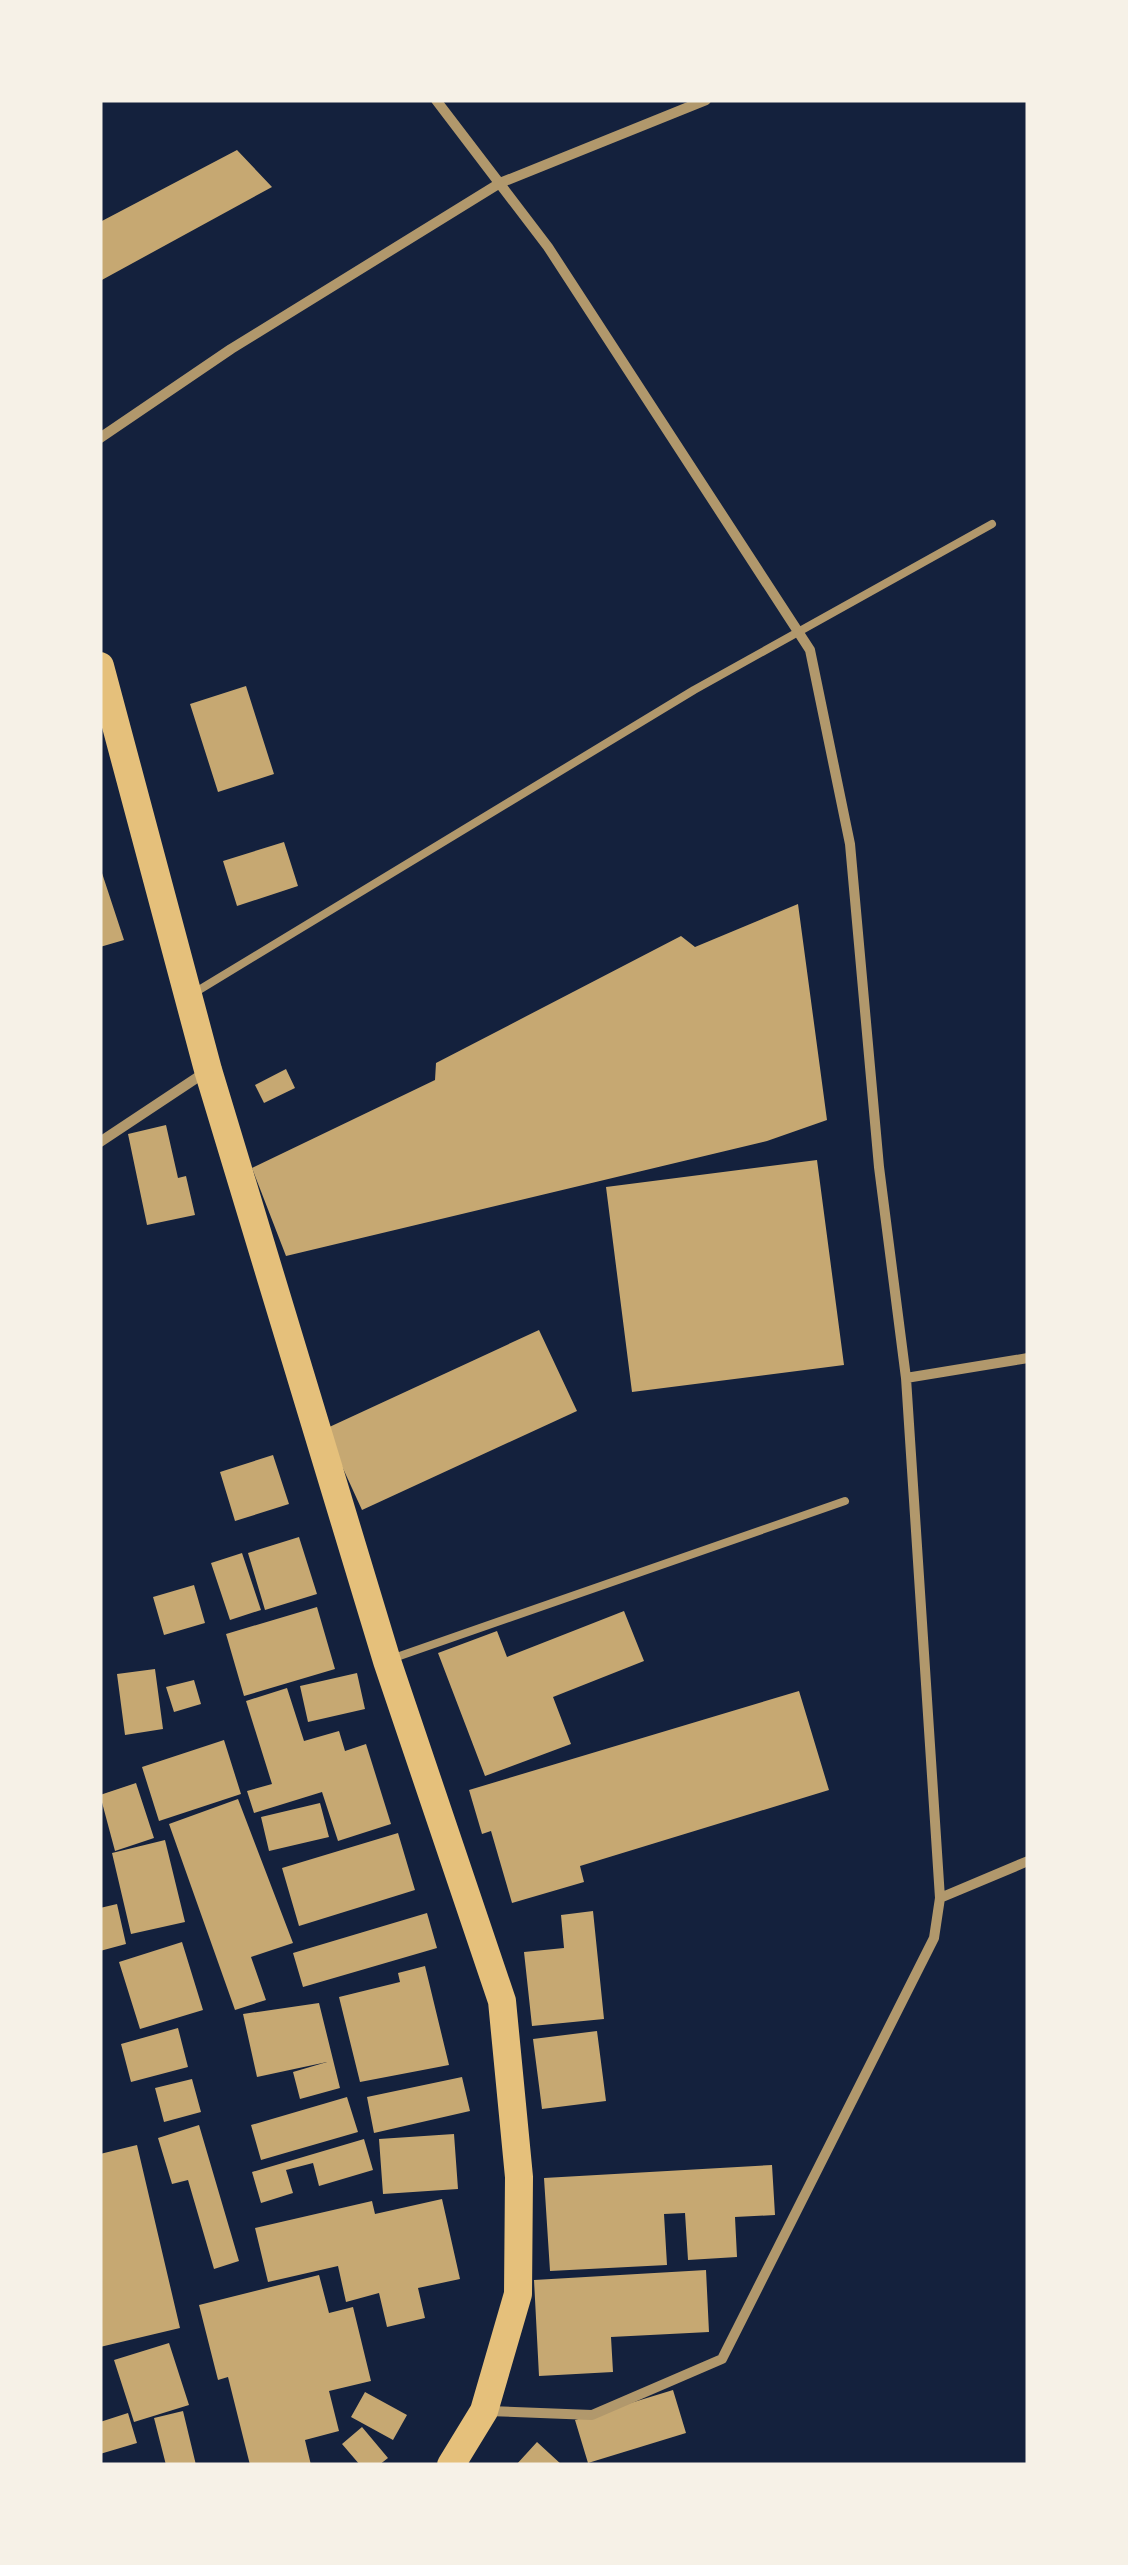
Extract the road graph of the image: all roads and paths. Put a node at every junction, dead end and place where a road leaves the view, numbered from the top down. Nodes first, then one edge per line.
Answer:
1 (436, 100) edge
2 (706, 100) edge
3 (500, 183) junction
4 (100, 438) edge
5 (992, 524) dead end
6 (801, 634) junction
7 (100, 666) edge
8 (190, 996) junction
9 (208, 1070) junction
10 (100, 1142) edge
11 (1028, 1358) edge
12 (906, 1378) junction
13 (846, 1501) dead end
14 (387, 1661) junction
15 (1028, 1861) edge
16 (940, 1898) junction
17 (484, 2411) junction
18 (451, 2465) edge

1 - 3 street
2 - 3 street
3 - 4 street
3 - 6 street
5 - 6 lane
6 - 8 lane
6 - 12 street
7 - 8 highway
8 - 9 highway
9 - 10 street
9 - 14 highway
11 - 12 street
12 - 16 street
13 - 14 lane
14 - 17 highway
15 - 16 street
16 - 17 street
17 - 18 highway

